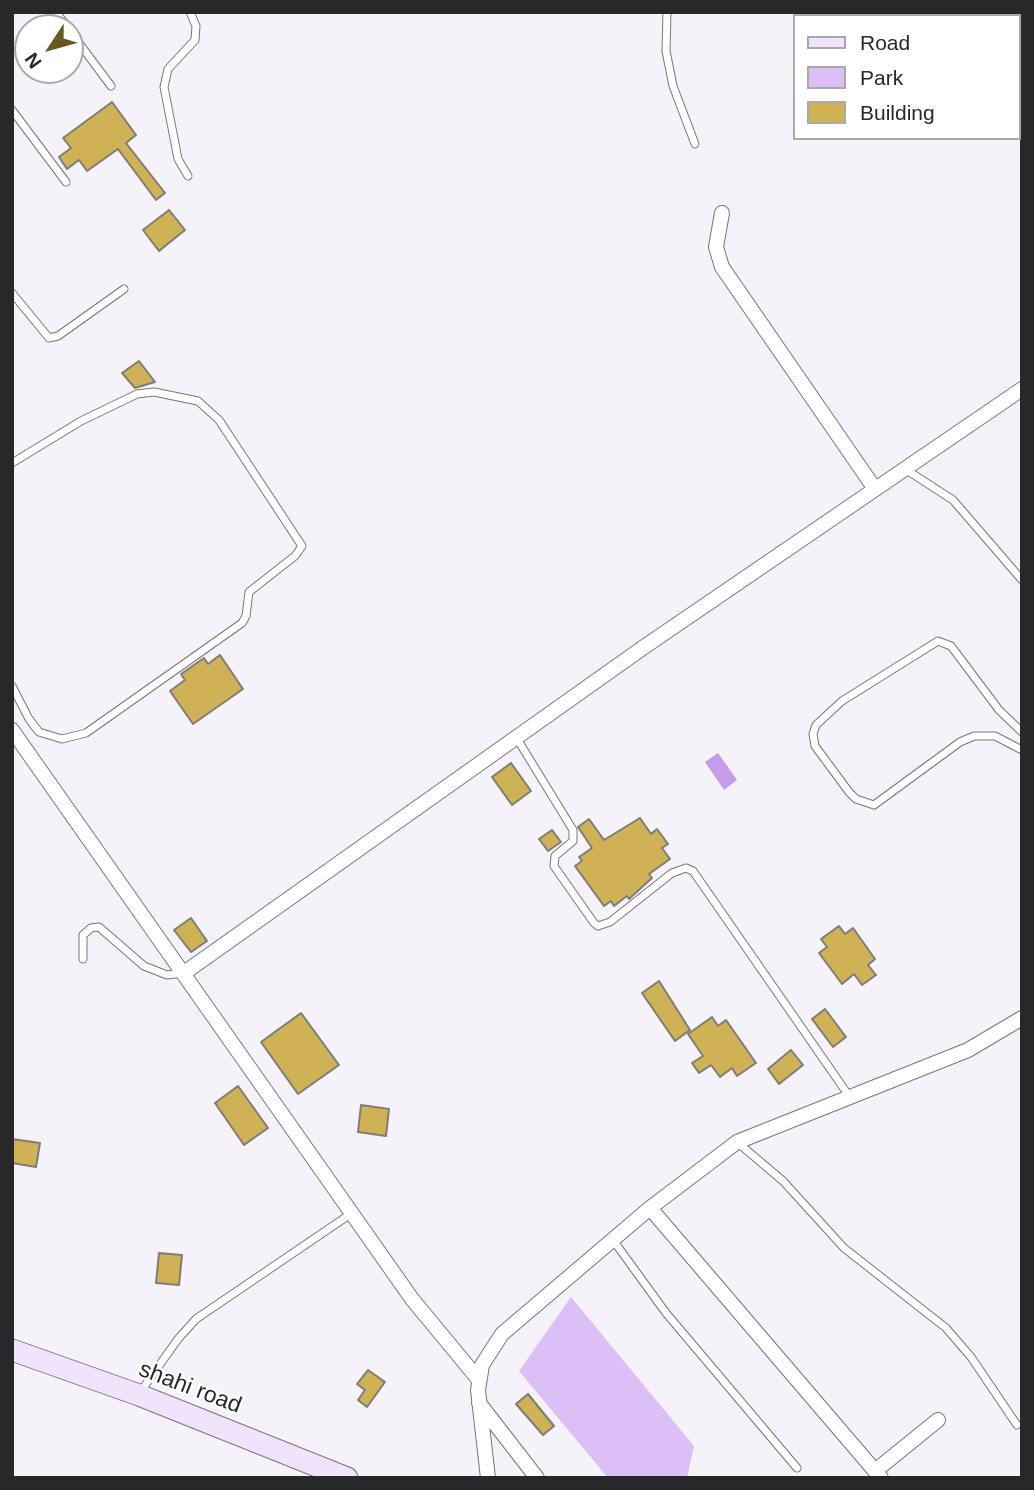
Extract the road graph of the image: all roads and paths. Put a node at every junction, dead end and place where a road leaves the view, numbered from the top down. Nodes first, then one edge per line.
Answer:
1 (190, 12) edge
2 (667, 12) edge
3 (84, 49) edge
4 (111, 86) dead end
5 (12, 110) edge
6 (695, 144) dead end
7 (188, 176) dead end
8 (66, 182) dead end
9 (722, 213) dead end
10 (124, 289) dead end
11 (12, 293) edge
12 (1022, 389) edge
13 (12, 463) edge
14 (905, 469) junction
15 (875, 489) junction
16 (1022, 580) edge
17 (12, 685) edge
18 (1022, 732) edge
19 (14, 735) edge
20 (516, 737) junction
21 (1022, 750) edge
22 (83, 959) dead end
23 (184, 973) junction
24 (1022, 1018) edge
25 (849, 1096) junction
26 (737, 1142) junction
27 (650, 1208) junction
28 (352, 1213) junction
29 (613, 1240) junction
30 (12, 1350) edge
31 (479, 1380) junction
32 (139, 1395) junction
33 (478, 1402) junction
34 (938, 1420) dead end
35 (1017, 1425) dead end
36 (797, 1468) dead end
37 (878, 1474) edge
38 (342, 1477) edge
39 (488, 1478) edge
40 (537, 1478) edge

1 - 7 lane
2 - 6 lane
3 - 4 lane
5 - 8 lane
9 - 15 street
10 - 11 lane
12 - 14 street
13 - 17 lane
14 - 15 street
14 - 16 lane
15 - 20 street
18 - 21 lane
19 - 23 street
20 - 23 street
20 - 25 lane
22 - 23 lane
23 - 28 street
24 - 25 street
25 - 26 street
26 - 27 street
26 - 35 lane
27 - 29 street
27 - 37 street
28 - 31 street
28 - 32 lane
29 - 31 street
29 - 36 lane
30 - 32 street, shahi road
31 - 33 street
32 - 38 street, shahi road
33 - 39 street
33 - 40 street
34 - 37 street

